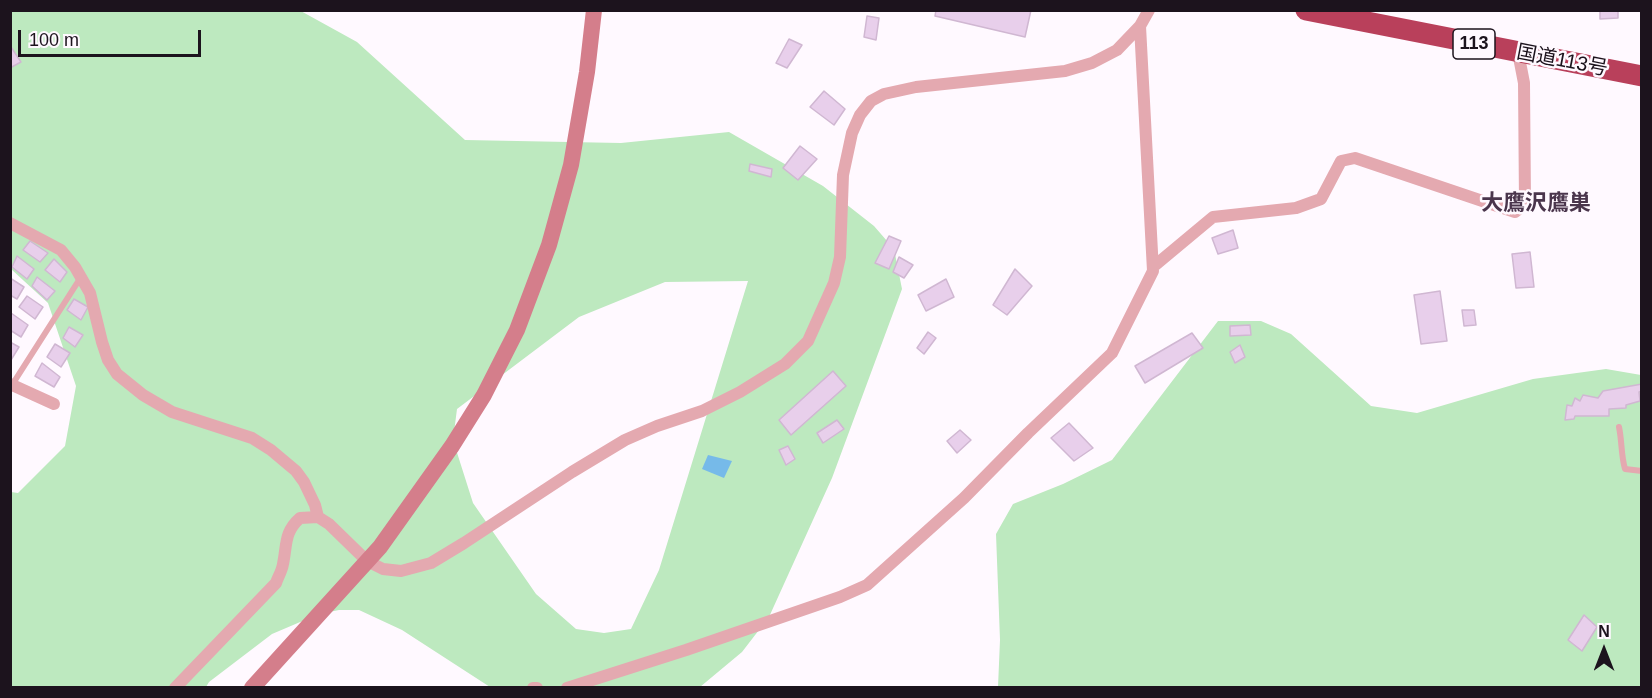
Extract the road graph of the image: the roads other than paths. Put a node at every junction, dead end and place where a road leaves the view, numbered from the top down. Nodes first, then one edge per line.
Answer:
1 (594, 10) edge
2 (1149, 10) edge
3 (1306, 10) edge
4 (1140, 26) junction
5 (1518, 52) junction
6 (1641, 76) edge
7 (12, 228) edge
8 (1153, 267) junction
9 (81, 277) junction
10 (11, 384) edge
11 (54, 404) dead end
12 (1619, 427) dead end
13 (1641, 471) edge
14 (318, 517) junction
15 (368, 561) junction
16 (175, 687) edge
17 (252, 687) edge
18 (567, 687) edge

1 - 15 street
2 - 4 street
3 - 5 highway, 国道113号 / 113
4 - 8 street
4 - 15 street
5 - 6 highway, 国道113号 / 113
5 - 8 street
7 - 9 street
8 - 18 street
9 - 10 lane
9 - 14 street
10 - 11 street
12 - 13 lane
14 - 15 street
14 - 16 street
15 - 17 street

